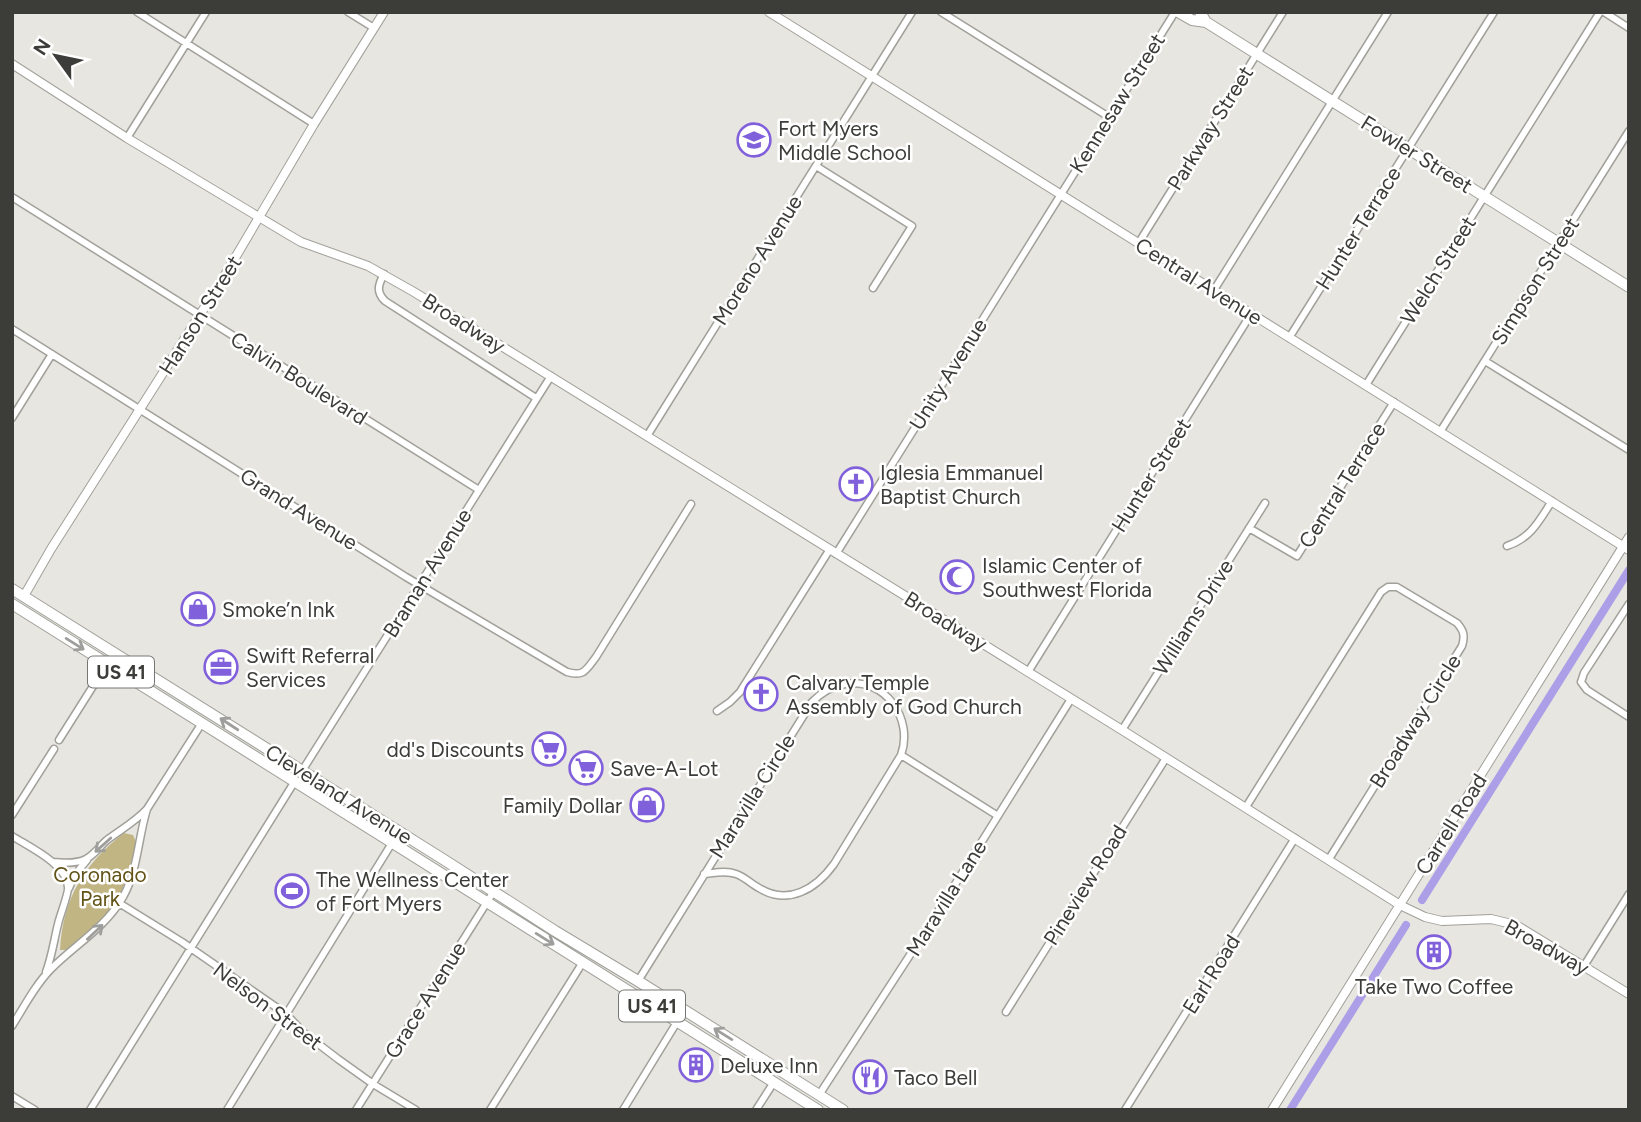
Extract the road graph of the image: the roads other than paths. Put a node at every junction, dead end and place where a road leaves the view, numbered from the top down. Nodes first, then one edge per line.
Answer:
1 (137, 12) edge
2 (206, 12) edge
3 (348, 12) edge
4 (384, 12) edge
5 (912, 12) edge
6 (941, 12) edge
7 (1177, 12) edge
8 (1283, 12) edge
9 (1388, 12) edge
10 (1494, 12) edge
11 (1602, 12) edge
12 (772, 13) edge
13 (1203, 17) edge
14 (374, 28) junction
15 (1629, 28) edge
16 (186, 44) junction
17 (1256, 54) junction
18 (12, 64) edge
19 (872, 76) junction
20 (1332, 101) junction
21 (1109, 117) junction
22 (314, 124) junction
23 (1629, 131) edge
24 (127, 138) junction
25 (1408, 148) junction
26 (816, 166) junction
27 (1060, 194) junction
28 (1484, 196) junction
29 (12, 197) edge
30 (259, 218) junction
31 (1558, 243) junction
32 (1138, 244) junction
33 (384, 274) junction
34 (1629, 287) edge
35 (873, 288) dead end
36 (1214, 290) junction
37 (1251, 314) junction
38 (200, 315) junction
39 (12, 329) edge
40 (1289, 338) junction
41 (52, 354) junction
42 (1485, 361) junction
43 (551, 376) junction
44 (1366, 386) junction
45 (536, 398) junction
46 (1394, 402) junction
47 (140, 410) junction
48 (12, 418) edge
49 (1440, 432) junction
50 (647, 436) junction
51 (1629, 450) edge
52 (479, 490) junction
53 (1552, 501) junction
54 (1265, 503) dead end
55 (691, 504) dead end
56 (1249, 528) junction
57 (1629, 537) edge
58 (1507, 546) dead end
59 (1626, 548) edge
60 (833, 551) junction
61 (419, 585) junction
62 (12, 589) edge
63 (24, 597) junction
64 (1629, 604) edge
65 (14, 609) edge
66 (107, 664) junction
67 (1028, 672) junction
68 (1071, 699) junction
69 (717, 711) dead end
70 (1629, 717) edge
71 (202, 723) junction
72 (1122, 730) junction
73 (59, 740) dead end
74 (54, 749) dead end
75 (901, 755) junction
76 (1166, 758) junction
77 (270, 766) junction
78 (302, 771) junction
79 (295, 781) junction
80 (328, 787) junction
81 (1246, 807) junction
82 (147, 809) junction
83 (12, 815) edge
84 (998, 816) junction
85 (126, 827) junction
86 (12, 836) edge
87 (140, 836) junction
88 (1295, 838) junction
89 (392, 843) junction
90 (88, 859) junction
91 (1329, 859) junction
92 (53, 862) junction
93 (704, 874) junction
94 (69, 888) junction
95 (494, 891) junction
96 (1629, 894) edge
97 (487, 902) junction
98 (119, 903) junction
99 (1400, 905) junction
100 (191, 948) junction
101 (583, 962) junction
102 (1584, 966) junction
103 (44, 977) junction
104 (638, 981) junction
105 (1629, 994) edge
106 (1006, 1012) dead end
107 (286, 1014) junction
108 (677, 1022) junction
109 (12, 1026) edge
110 (774, 1082) junction
111 (373, 1084) junction
112 (785, 1089) junction
113 (819, 1095) junction
114 (12, 1096) edge
115 (35, 1110) edge
116 (90, 1110) edge
117 (227, 1110) edge
118 (356, 1110) edge
119 (416, 1110) edge
120 (489, 1110) edge
121 (623, 1110) edge
122 (756, 1110) edge
123 (818, 1110) edge
124 (843, 1110) edge
125 (1125, 1110) edge
126 (1272, 1110) edge

1 - 16 street
2 - 16 street
3 - 14 street
4 - 14 street, Hanson Street
5 - 19 street, Moreno Avenue
6 - 21 street
7 - 13 main road, Fowler Street
7 - 21 street, Kennesaw Street
8 - 17 street, Parkway Street
9 - 20 street
10 - 25 street, Hunter Terrace
11 - 15 street
11 - 28 street, Welch Street
12 - 19 street, Central Avenue
13 - 17 main road, Fowler Street
14 - 22 street, Hanson Street
16 - 22 street
16 - 24 street
17 - 20 main road, Fowler Street
17 - 32 street, Parkway Street
18 - 24 street, Broadway
19 - 26 street, Moreno Avenue
19 - 27 street, Central Avenue
20 - 25 main road, Fowler Street
20 - 36 street
21 - 27 street, Kennesaw Street
22 - 30 street, Hanson Street
23 - 31 street, Simpson Street
24 - 30 street, Broadway
25 - 28 main road, Fowler Street
25 - 40 street, Hunter Terrace
26 - 35 street
26 - 50 street, Moreno Avenue
27 - 32 street, Central Avenue
27 - 60 street, Unity Avenue
28 - 31 main road, Fowler Street
28 - 44 street, Welch Street
29 - 38 street, Calvin Boulevard
30 - 33 street, Broadway
30 - 38 street, Hanson Street
31 - 34 main road, Fowler Street
31 - 42 street, Simpson Street
32 - 36 street, Central Avenue
33 - 43 street, Broadway
33 - 45 street, Broadway
36 - 37 street, Central Avenue
37 - 40 street, Central Avenue
37 - 67 street, Hunter Street
38 - 47 street, Hanson Street
38 - 52 street, Calvin Boulevard
39 - 41 street, Grand Avenue
40 - 44 street, Central Avenue
41 - 47 street, Grand Avenue
41 - 48 street
42 - 49 street, Simpson Street
42 - 51 street
43 - 45 street, Braman Avenue
43 - 50 street, Broadway
44 - 46 street, Central Avenue
45 - 52 street, Braman Avenue
46 - 49 street, Central Avenue
46 - 56 street, Central Terrace
47 - 61 street, Grand Avenue
47 - 63 street, Hanson Street
49 - 53 street, Central Avenue
50 - 60 street, Broadway
52 - 61 street, Braman Avenue
53 - 58 street
53 - 59 street, Central Avenue
54 - 56 street, Williams Drive
55 - 61 street, Grand Avenue
56 - 72 street, Williams Drive
57 - 59 street, Carrell Road
59 - 99 street, Carrell Road
60 - 67 street, Broadway
60 - 69 street, Unity Avenue
61 - 78 street, Braman Avenue
62 - 63 main road, Cleveland Avenue / US 41
63 - 65 street, Hanson Street
78 -> 63 main road, Cleveland Avenue / US 41
64 - 70 street
65 -> 66 main road, Cleveland Avenue / US 41
66 - 71 main road, Cleveland Avenue / US 41
66 - 73 street
67 - 68 street, Broadway
68 - 72 street, Broadway
68 - 84 street, Maravilla Lane
71 - 77 main road, Cleveland Avenue / US 41
71 - 82 street
72 - 76 street, Broadway
74 - 83 street
75 - 84 street
75 - 93 street, Maravilla Circle
75 - 93 street, Maravilla Circle
76 - 81 street, Broadway
76 - 106 street, Pineview Road
77 - 78 main road
77 - 79 main road, Cleveland Avenue / US 41
78 - 80 main road, Cleveland Avenue / US 41
79 - 80 main road
79 - 89 main road, Cleveland Avenue / US 41
79 - 100 street
80 - 95 main road, Cleveland Avenue / US 41
81 - 88 street, Broadway
81 - 91 street, Broadway Circle
82 - 85 street
82 - 87 street
84 - 113 street, Maravilla Lane
85 - 87 street
85 -> 90 street
86 - 92 street
87 - 98 street
88 - 91 street, Broadway
88 - 125 street, Earl Road
89 - 97 main road, Cleveland Avenue / US 41
89 - 107 street
90 - 92 street
90 - 94 street
91 - 99 street, Broadway
92 - 94 street
93 - 104 street, Maravilla Circle
94 - 103 street
95 - 97 street, Grace Avenue
95 - 104 main road, Cleveland Avenue / US 41
96 - 102 street
97 -> 101 main road, Cleveland Avenue / US 41
97 - 111 street, Grace Avenue
98 - 100 street, Nelson Street
103 -> 98 street
99 - 102 street, Broadway
99 - 126 street, Carrell Road
100 - 107 street, Nelson Street
100 - 116 street
101 - 108 main road, Cleveland Avenue / US 41
101 - 120 street
102 - 105 street, Broadway
103 - 109 street
113 -> 104 main road, Cleveland Avenue / US 41
107 - 111 street, Nelson Street
107 - 117 street
108 - 110 main road, Cleveland Avenue / US 41
108 - 121 street
110 - 112 main road, Cleveland Avenue / US 41
110 - 122 street
111 - 118 street, Grace Avenue
111 - 119 street, Nelson Street
112 - 113 main road
112 - 123 main road, Cleveland Avenue / US 41
113 - 124 main road, Cleveland Avenue / US 41
114 - 115 street

